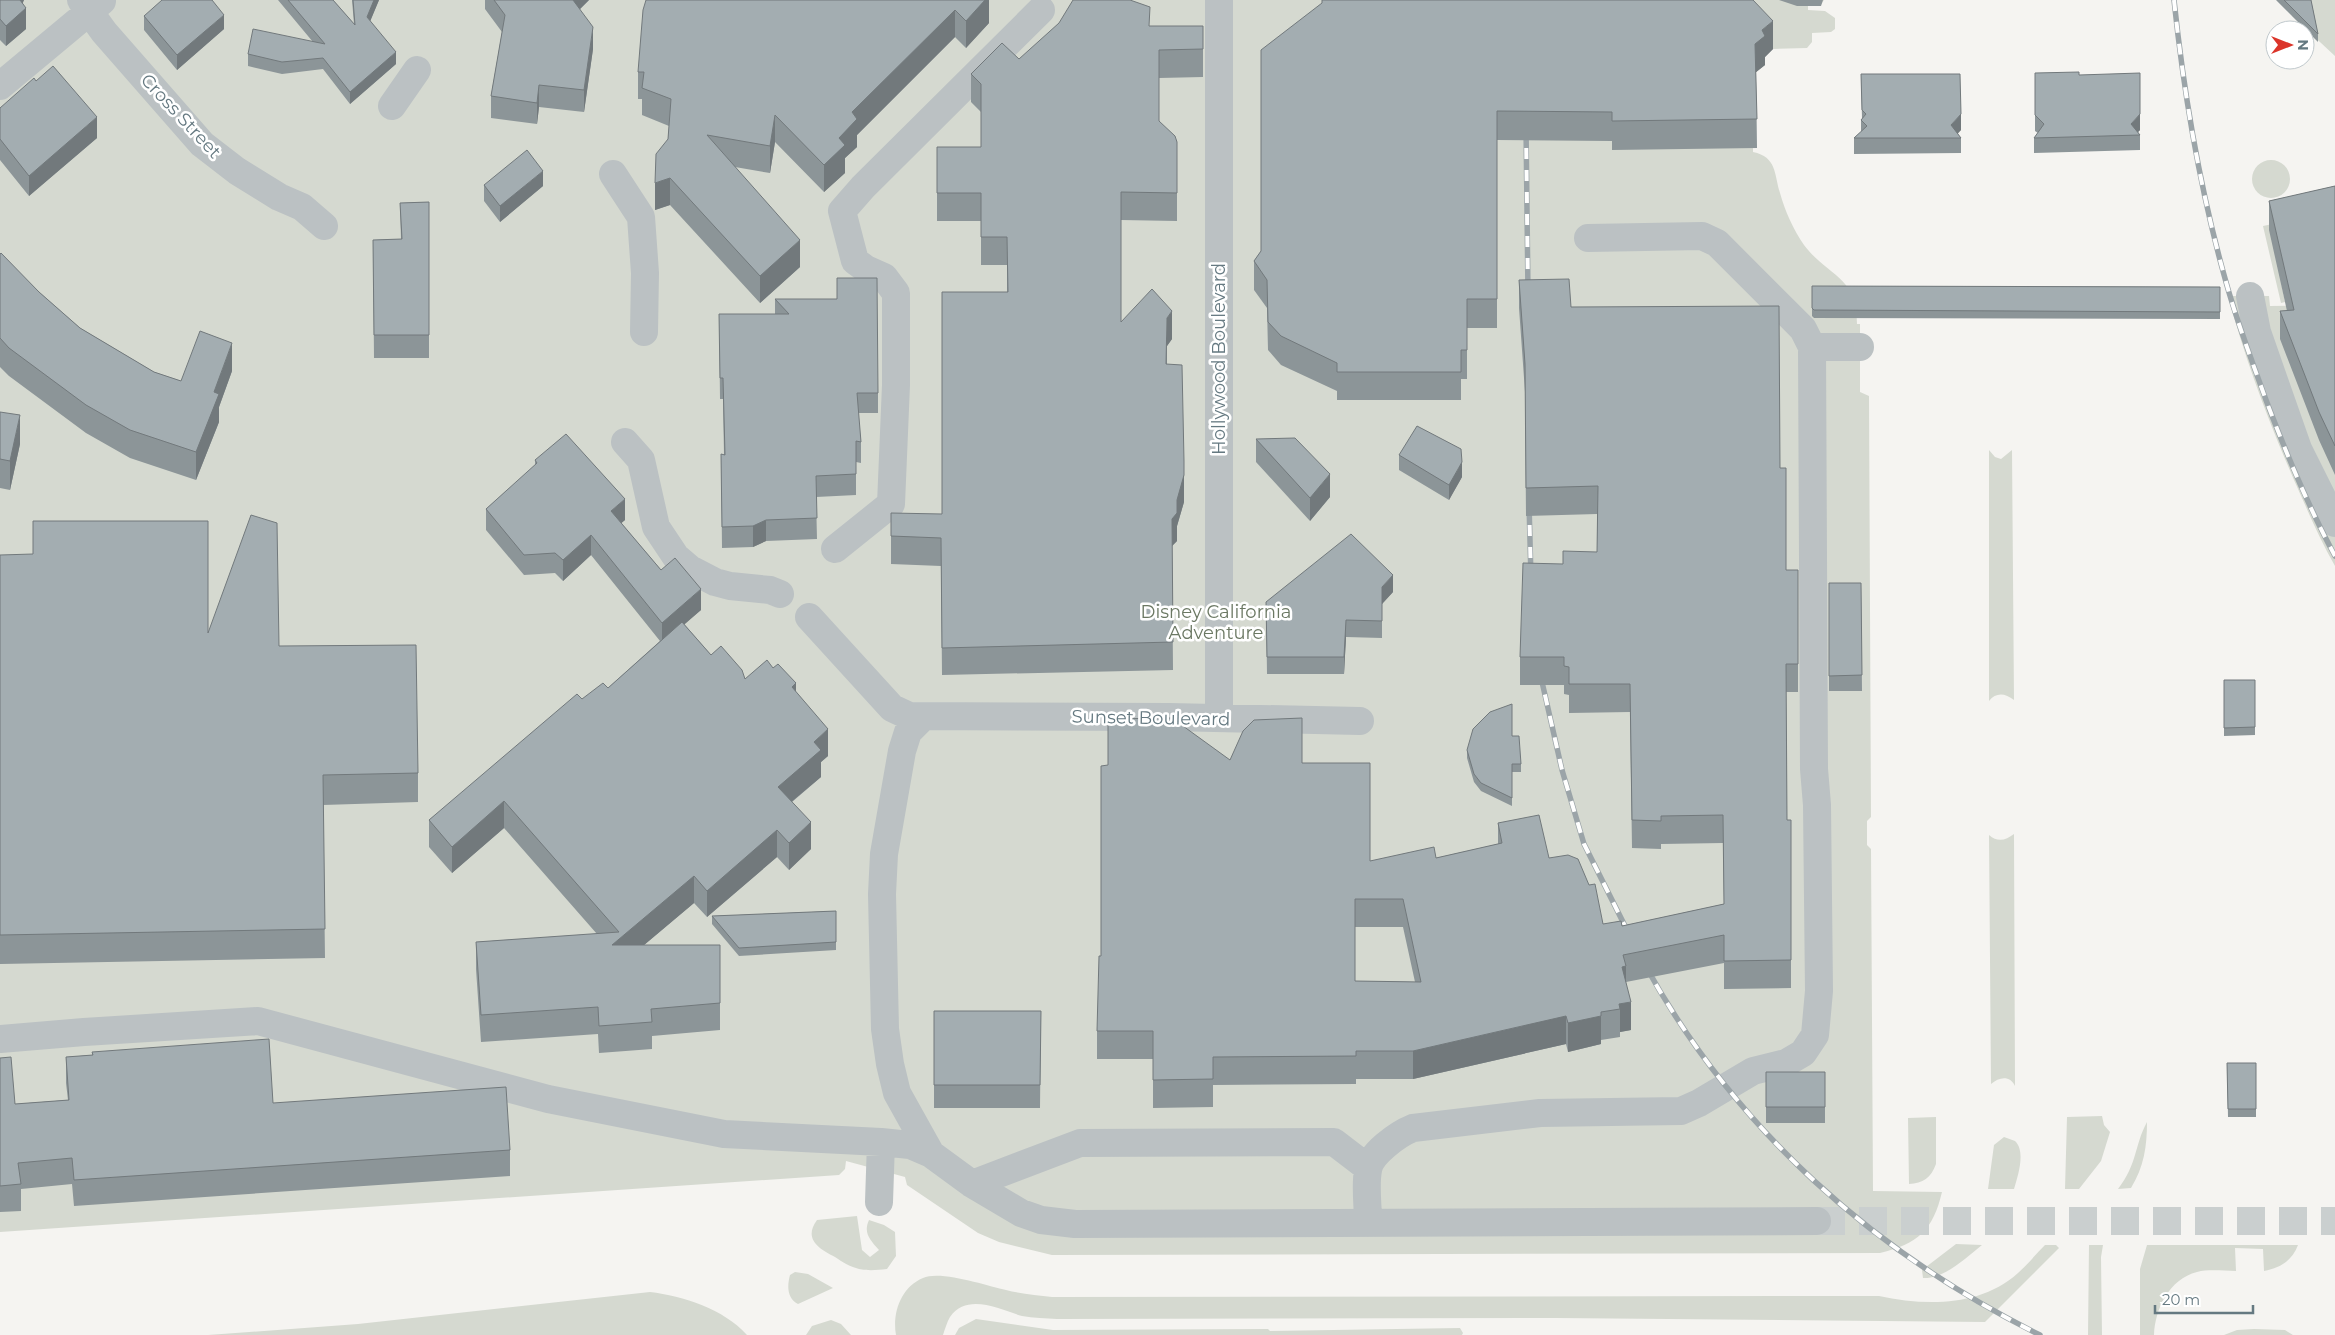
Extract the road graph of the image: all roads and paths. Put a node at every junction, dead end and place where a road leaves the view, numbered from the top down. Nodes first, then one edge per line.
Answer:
1 (1219, 0) edge
2 (91, 4) edge
3 (1041, 10) dead end
4 (417, 70) dead end
5 (0, 86) edge
6 (392, 106) dead end
7 (613, 174) dead end
8 (324, 226) dead end
9 (1588, 238) dead end
10 (2250, 296) dead end
11 (644, 332) dead end
12 (1860, 346) dead end
13 (1812, 348) junction
14 (624, 442) dead end
15 (2335, 523) edge
16 (835, 548) dead end
17 (780, 594) dead end
18 (809, 617) dead end
19 (932, 718) junction
20 (1220, 718) junction
21 (1360, 721) dead end
22 (0, 1039) edge
23 (881, 1142) junction
24 (931, 1154) junction
25 (1368, 1168) junction
26 (972, 1184) junction
27 (879, 1202) dead end
28 (1817, 1220) tunnel mouth
29 (1368, 1222) junction

1 - 20 street, Hollywood Boulevard
2 - 5 street
2 - 8 street, Cross Street
3 - 16 street
4 - 6 street
7 - 11 street
9 - 13 street
10 - 15 street
12 - 13 street
13 - 25 street
14 - 17 street
18 - 19 street, Sunset Boulevard
19 - 20 street, Sunset Boulevard
19 - 24 street
20 - 21 street, Sunset Boulevard
22 - 23 street
23 - 24 street
23 - 27 street
24 - 26 street
25 - 26 street
25 - 29 street
26 - 29 street
28 - 29 street

